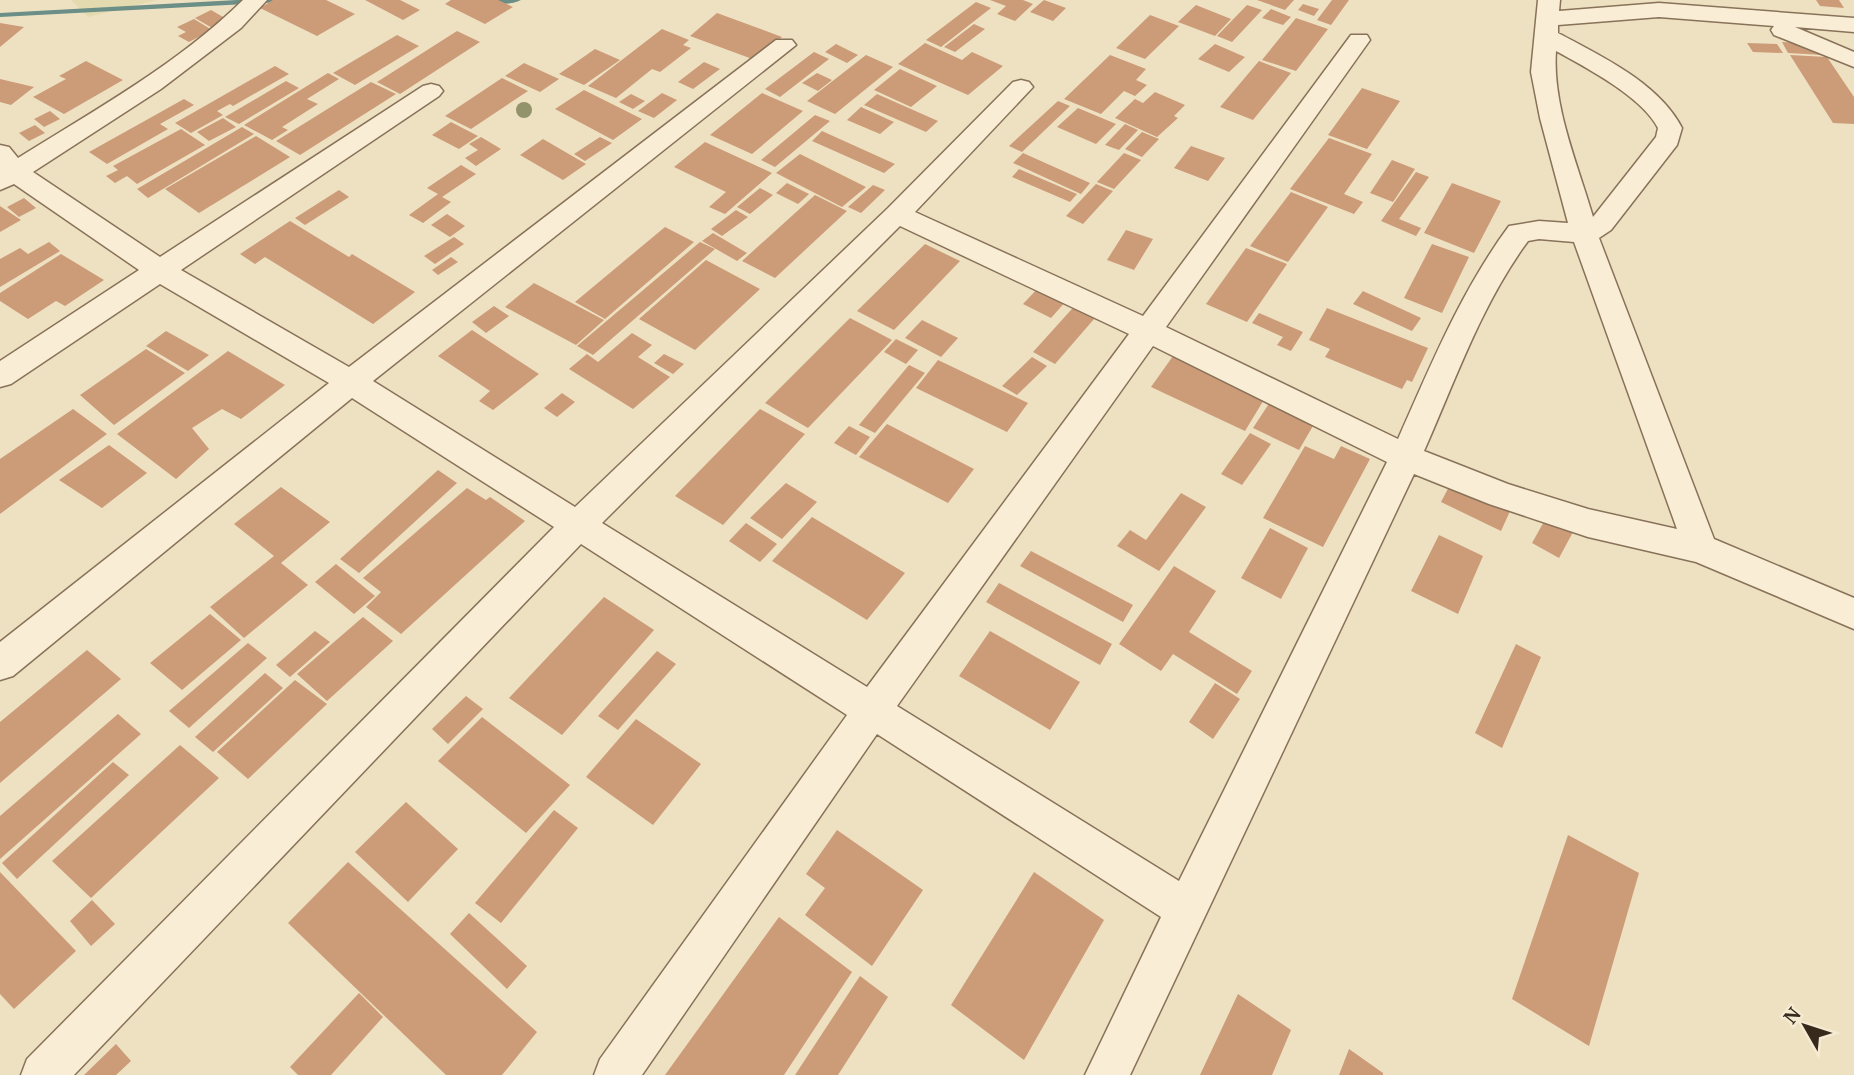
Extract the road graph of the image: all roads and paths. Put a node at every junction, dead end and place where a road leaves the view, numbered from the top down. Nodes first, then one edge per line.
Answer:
1 (256, 0) edge
2 (1714, 0) edge
3 (1547, 18) edge
4 (1753, 19) junction
5 (1854, 25) edge
6 (1359, 40) dead end
7 (784, 45) dead end
8 (1854, 60) edge
9 (1021, 87) dead end
10 (431, 91) dead end
11 (5, 169) edge
12 (897, 214) junction
13 (1584, 234) junction
14 (159, 270) junction
15 (1149, 331) junction
16 (0, 376) edge
17 (351, 382) junction
18 (1406, 457) junction
19 (578, 526) junction
20 (1701, 549) junction
21 (1854, 614) edge
22 (0, 664) edge
23 (873, 709) junction
24 (1186, 909) junction
25 (44, 1075) edge
26 (616, 1075) edge
27 (1107, 1075) edge

1 - 11 street
2 - 4 street
3 - 4 street
3 - 13 street
3 - 13 street
4 - 5 street
4 - 8 street
6 - 15 street
7 - 17 street
9 - 12 street
10 - 14 street
11 - 14 street
12 - 15 street
12 - 19 street
13 - 18 street
13 - 20 street
14 - 16 street
14 - 17 street
15 - 18 street
15 - 23 street
17 - 19 street
17 - 22 street
18 - 20 street
18 - 24 street
19 - 23 street
19 - 25 street
20 - 21 street
23 - 24 street
23 - 26 street
24 - 27 street

